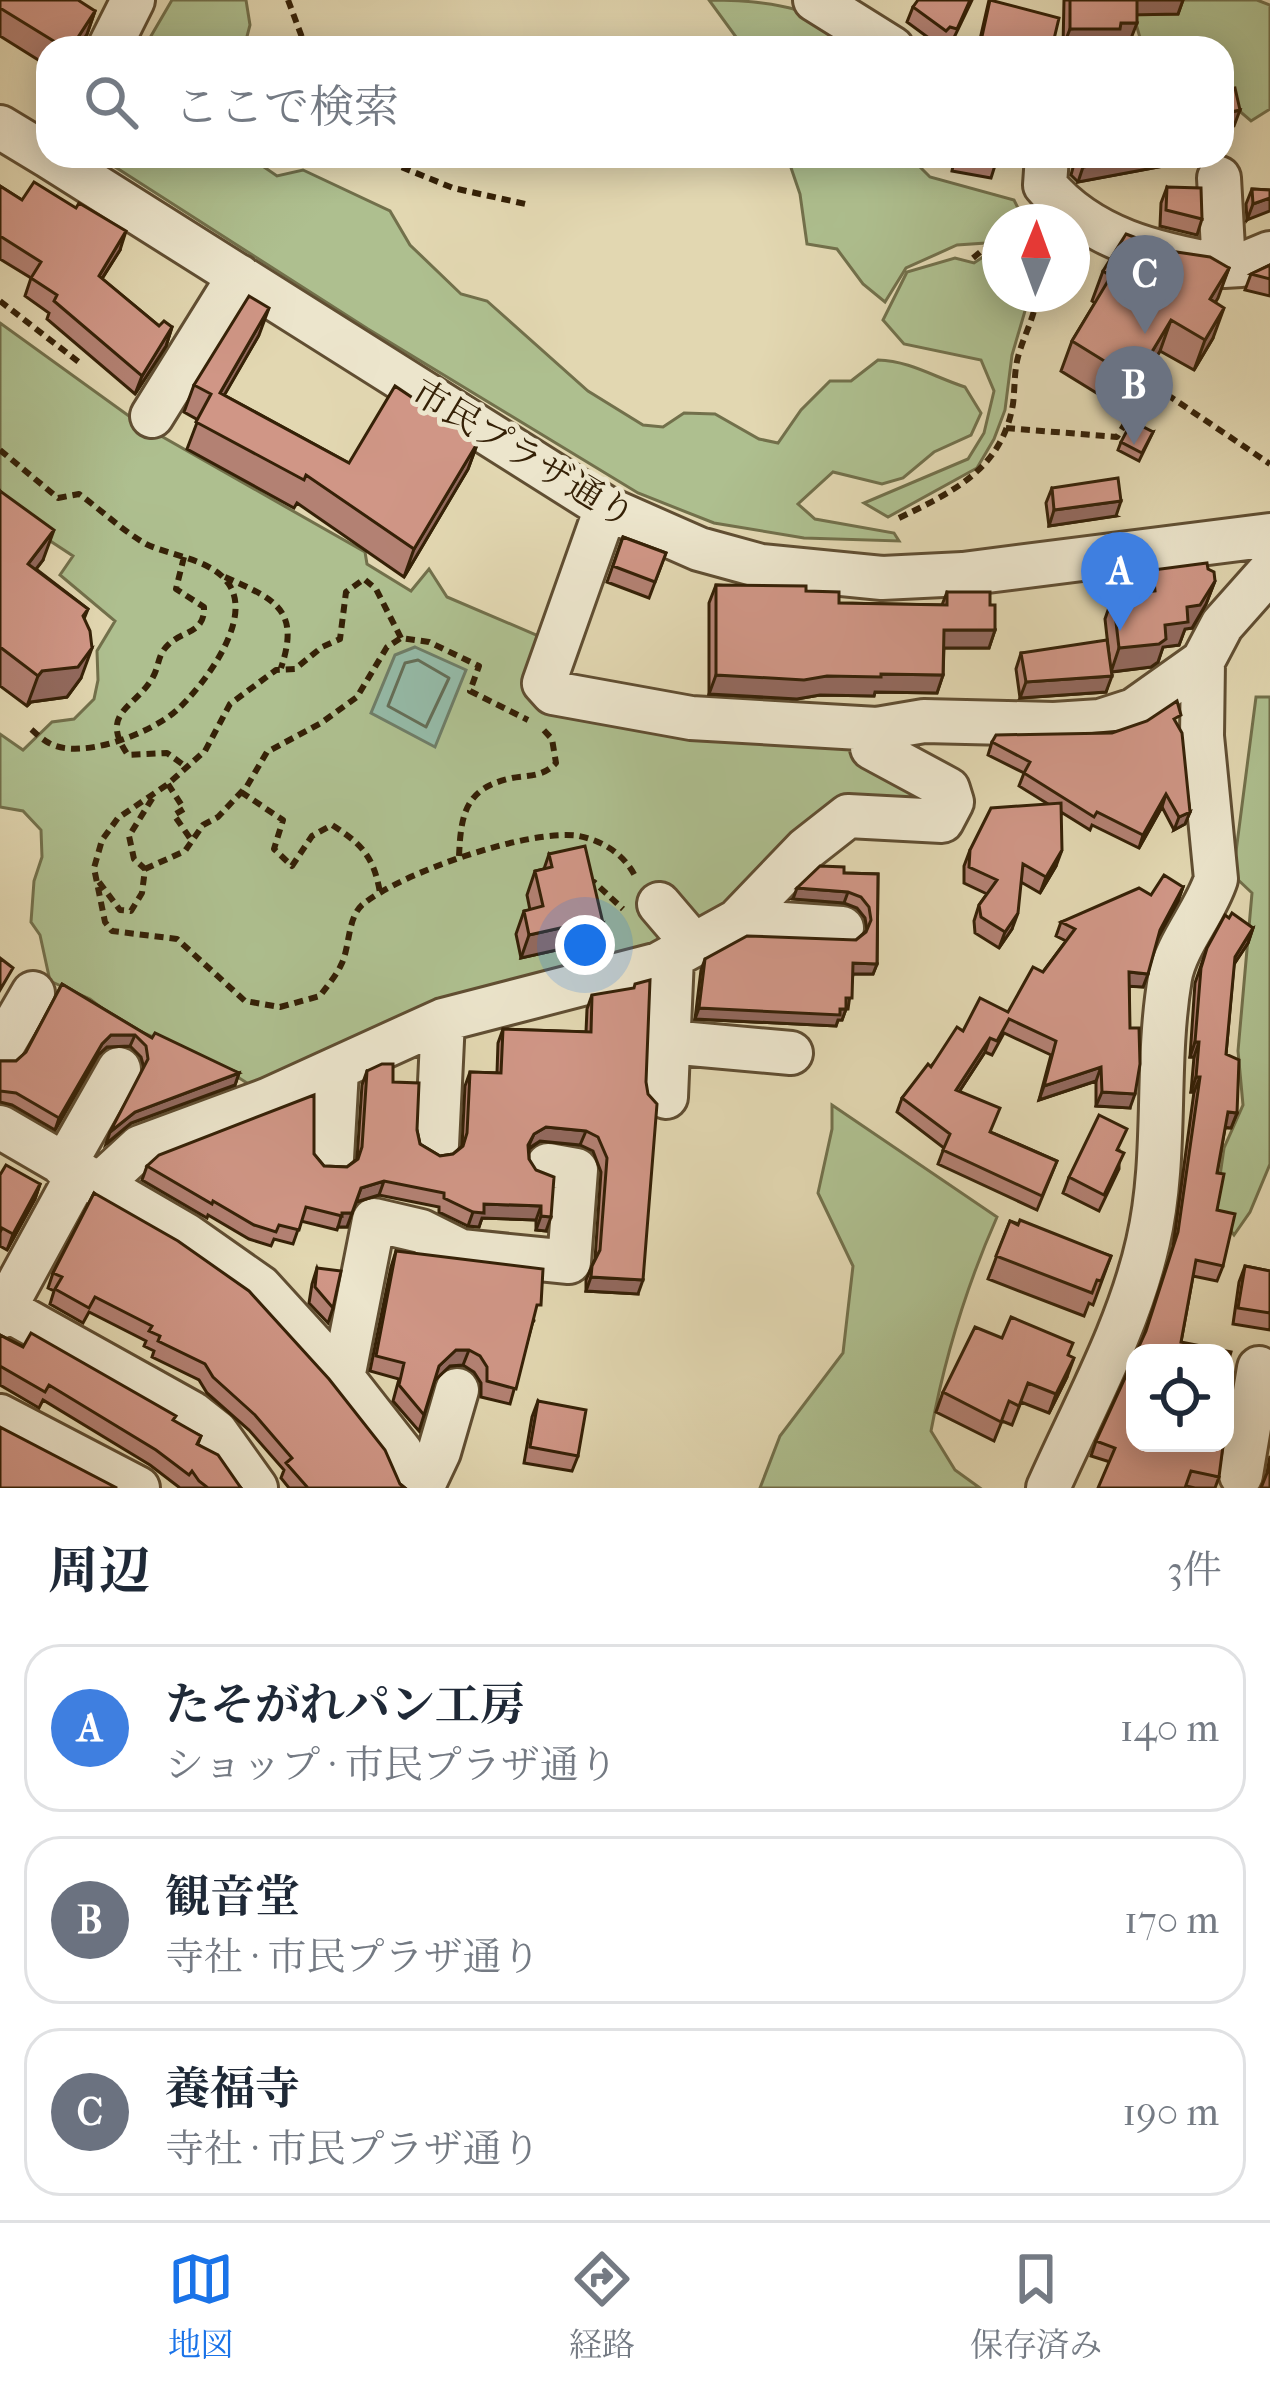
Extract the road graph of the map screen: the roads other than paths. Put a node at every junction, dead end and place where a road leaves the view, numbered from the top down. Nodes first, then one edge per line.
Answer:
1 (133, 0) edge
2 (814, 0) edge
3 (115, 36) edge
4 (872, 36) edge
5 (0, 127) edge
6 (36, 148) edge
7 (68, 168) edge
8 (1046, 168) edge
9 (1219, 178) dead end
10 (1270, 253) edge
11 (1224, 266) junction
12 (239, 276) junction
13 (152, 416) dead end
14 (606, 508) junction
15 (1270, 536) edge
16 (1270, 571) edge
17 (1202, 661) junction
18 (877, 729) junction
19 (649, 895) road end
20 (737, 921) junction
21 (842, 928) dead end
22 (683, 951) junction
23 (33, 993) dead end
24 (443, 1020) junction
25 (669, 1042) junction
26 (0, 1050) edge
27 (791, 1053) dead end
28 (119, 1069) dead end
29 (337, 1070) junction
30 (666, 1097) dead end
31 (0, 1127) edge
32 (437, 1145) dead end
33 (332, 1158) dead end
34 (578, 1169) dead end
35 (80, 1175) junction
36 (2, 1310) edge
37 (1255, 1367) edge
38 (343, 1378) junction
39 (457, 1390) dead end
40 (0, 1416) edge
41 (1237, 1452) edge
42 (138, 1488) edge
43 (256, 1488) edge
44 (420, 1488) edge
45 (1048, 1488) edge

1 - 3 street
2 - 4 street
5 - 6 street, 市民プラザ通り
7 - 12 street, 市民プラザ通り
8 - 11 street
9 - 11 street
10 - 11 street
12 - 13 street
12 - 14 street, 市民プラザ通り
14 - 15 street, 市民プラザ通り
14 - 18 street
16 - 17 street
17 - 18 street
17 - 45 street
18 - 20 street
19 - 22 street
20 - 21 street
20 - 22 street
22 - 24 street
22 - 25 street
23 - 26 street
24 - 29 street
24 - 32 street
25 - 27 street
25 - 30 street
28 - 35 street
29 - 33 street
29 - 35 street
31 - 35 street
34 - 38 street
35 - 36 street
35 - 38 street
36 - 43 street
37 - 41 street
38 - 44 street
39 - 44 street
40 - 42 street

